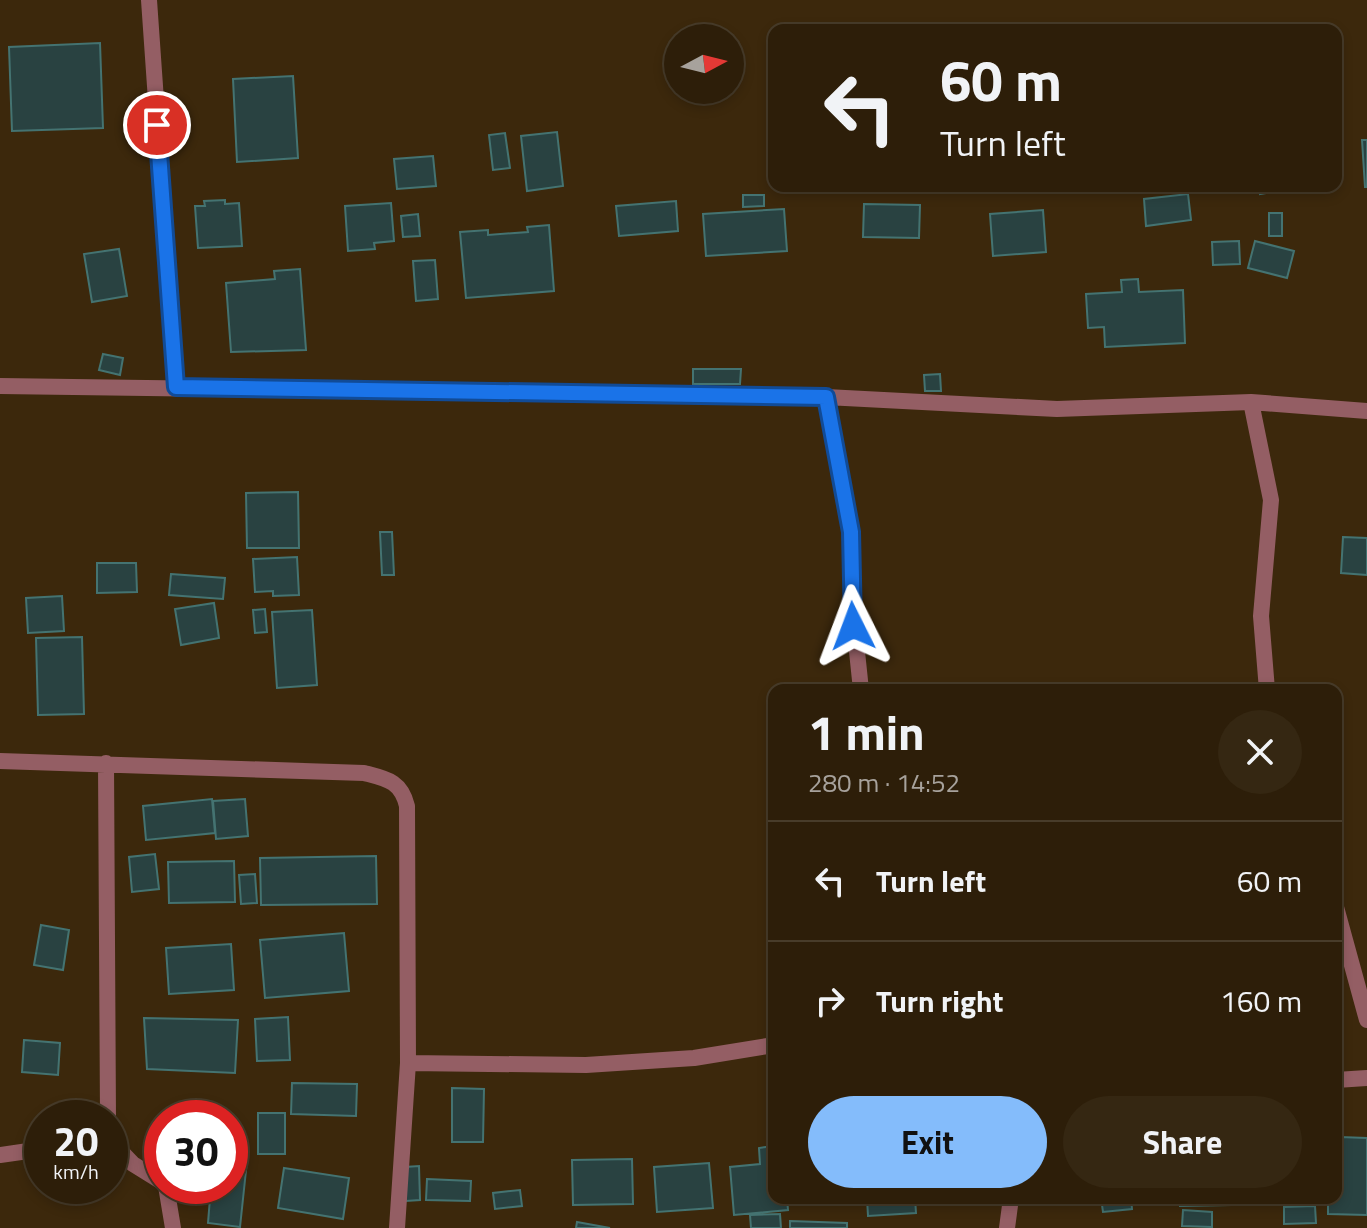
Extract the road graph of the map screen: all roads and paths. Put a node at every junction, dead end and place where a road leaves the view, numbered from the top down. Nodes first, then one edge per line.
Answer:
1 (149, 0) edge
2 (0, 386) edge
3 (176, 387) junction
4 (826, 397) junction
5 (1251, 402) junction
6 (1367, 411) edge
7 (860, 684) edge
8 (1267, 684) edge
9 (0, 761) edge
10 (106, 763) junction
11 (1342, 929) edge
12 (1367, 1020) edge
13 (768, 1046) edge
14 (408, 1063) junction
15 (1367, 1078) edge
16 (1342, 1080) edge
17 (108, 1100) edge
18 (24, 1152) edge
19 (0, 1155) edge
20 (128, 1159) edge
21 (144, 1171) edge
22 (168, 1204) edge
23 (1010, 1204) edge
24 (173, 1228) edge
25 (397, 1228) edge
26 (1007, 1228) edge

1 - 3 street
2 - 3 street
3 - 4 street
4 - 5 street
4 - 7 street
5 - 6 street
5 - 8 street
9 - 10 street
10 - 14 street
10 - 17 street
11 - 12 street
13 - 14 street
14 - 25 street
15 - 16 street
18 - 19 street
20 - 21 street
22 - 24 street
23 - 26 street

